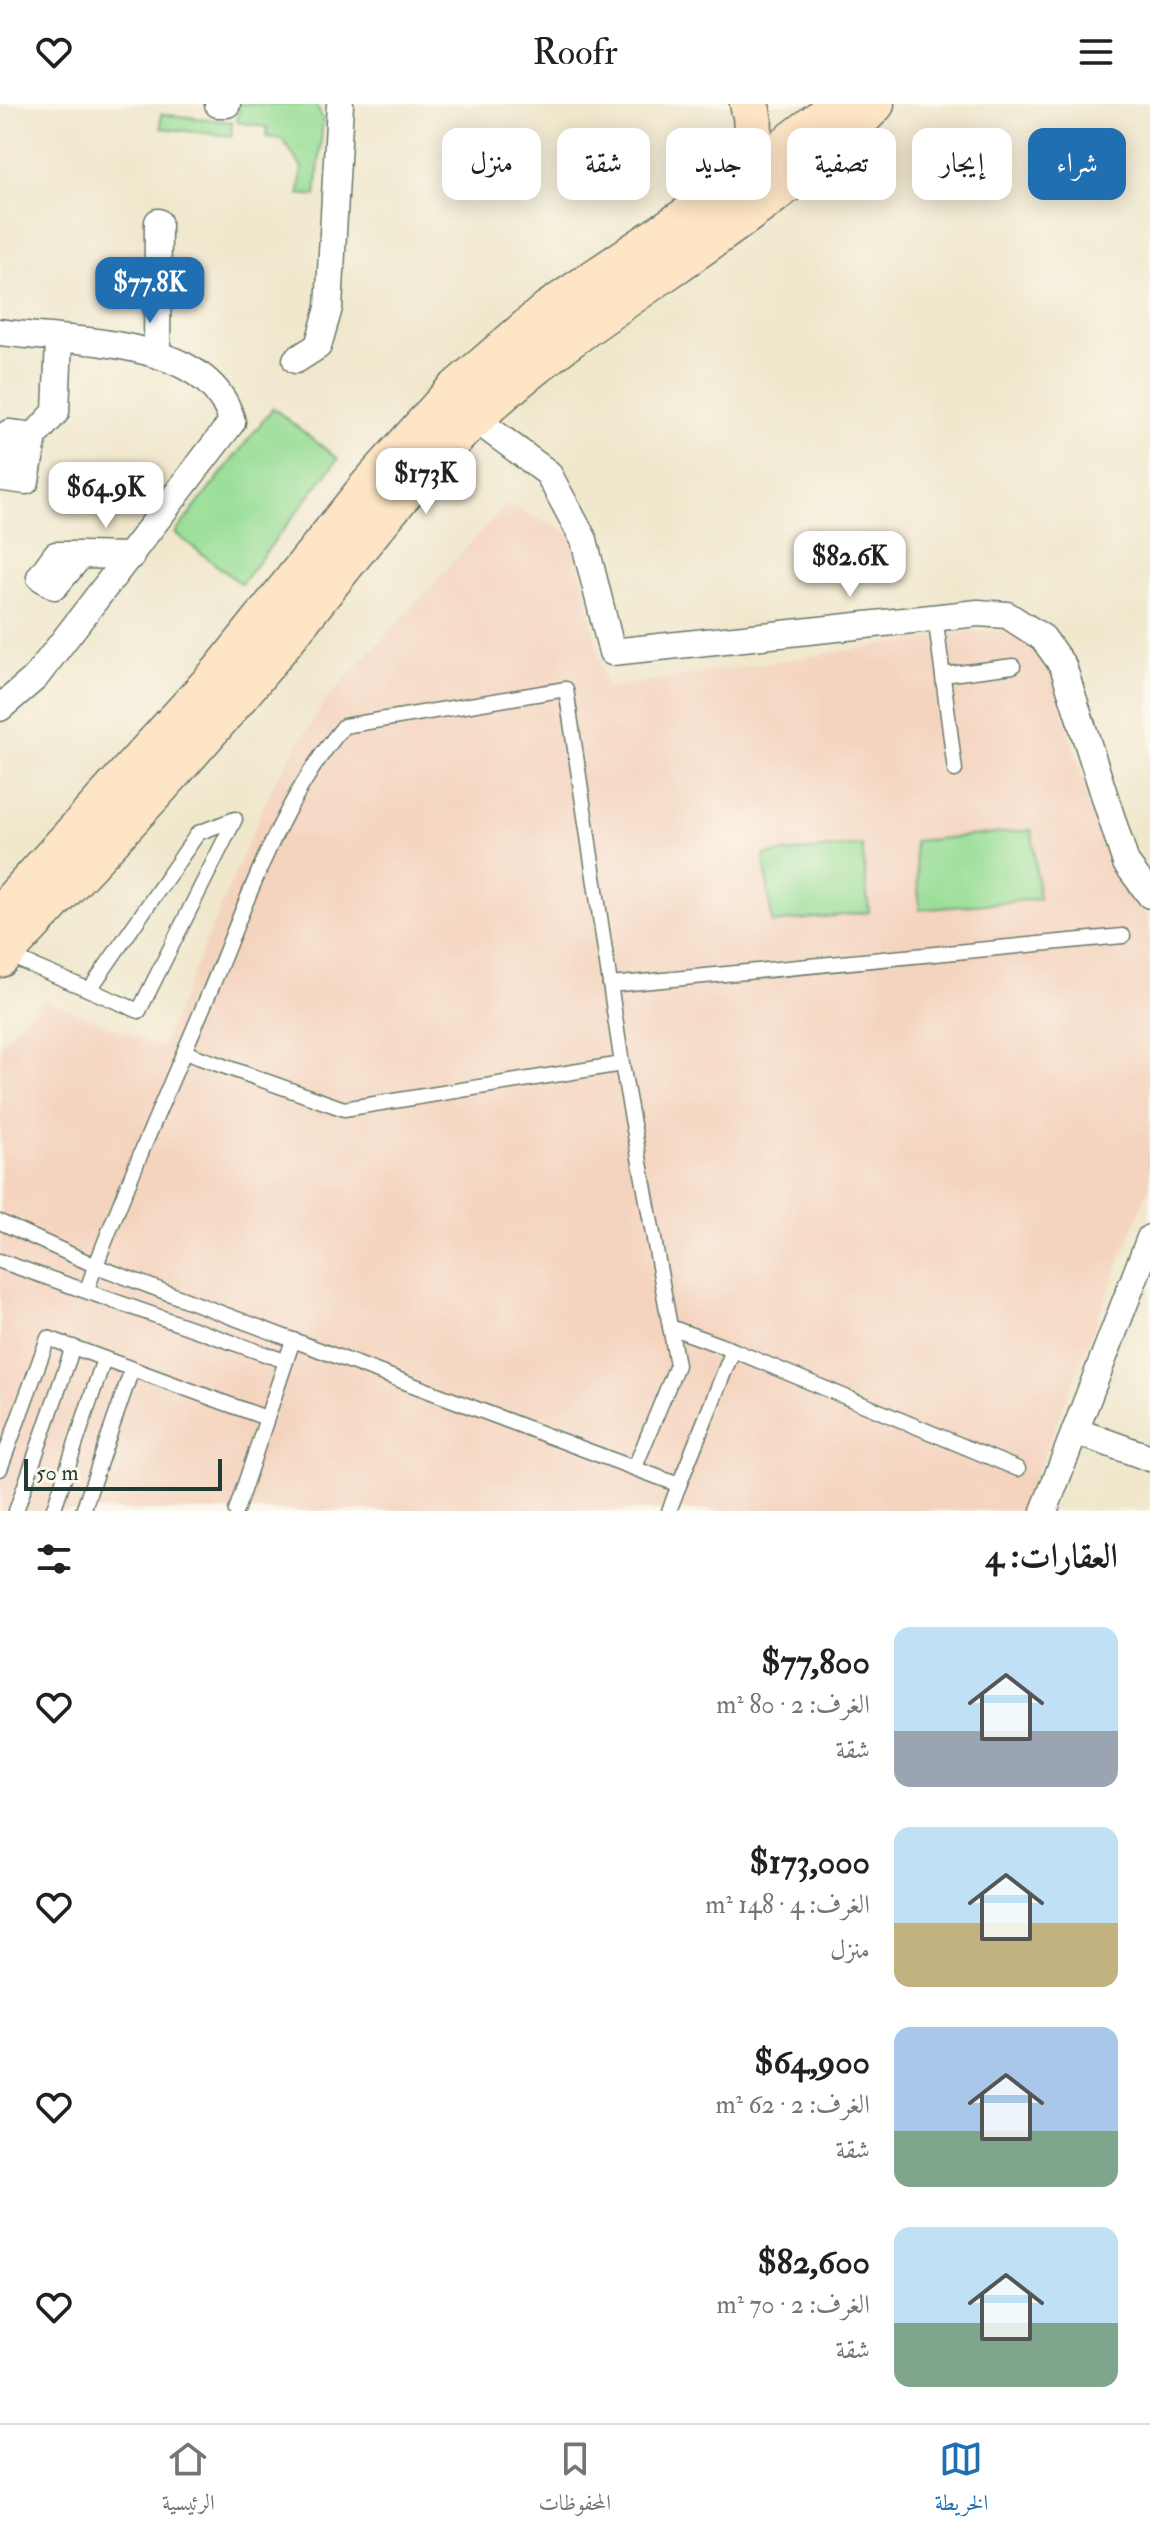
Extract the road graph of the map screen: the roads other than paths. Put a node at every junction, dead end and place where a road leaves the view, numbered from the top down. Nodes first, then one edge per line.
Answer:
1 (218, 104) edge
2 (227, 104) edge
3 (340, 104) edge
4 (749, 104) edge
5 (834, 104) edge
6 (875, 104) edge
7 (752, 128) edge
8 (771, 157) edge
9 (711, 200) edge
10 (158, 222) dead end
11 (0, 332) edge
12 (59, 340) junction
13 (157, 351) junction
14 (296, 360) dead end
15 (474, 418) junction
16 (34, 436) dead end
17 (81, 555) dead end
18 (131, 556) junction
19 (935, 615) junction
20 (1013, 666) dead end
21 (943, 675) junction
22 (0, 708) edge
23 (955, 770) dead end
24 (1150, 895) edge
25 (0, 914) edge
26 (1123, 936) dead end
27 (2, 956) edge
28 (610, 985) junction
29 (90, 989) junction
30 (184, 1052) junction
31 (622, 1064) junction
32 (0, 1222) edge
33 (1150, 1238) edge
34 (0, 1261) edge
35 (96, 1266) junction
36 (87, 1289) junction
37 (670, 1327) junction
38 (293, 1340) junction
39 (73, 1347) junction
40 (733, 1350) junction
41 (104, 1359) junction
42 (285, 1361) junction
43 (132, 1369) junction
44 (266, 1418) junction
45 (1075, 1431) junction
46 (1150, 1458) edge
47 (635, 1467) junction
48 (0, 1469) edge
49 (1018, 1469) dead end
50 (679, 1485) junction
51 (16, 1511) edge
52 (53, 1511) edge
53 (83, 1511) edge
54 (236, 1511) edge
55 (669, 1511) edge
56 (1044, 1511) edge

1 - 2 street
3 - 14 street
4 - 7 main road
5 - 8 main road
6 - 15 main road
9 - 25 main road
10 - 13 street
11 - 12 street
12 - 13 street
12 - 16 street
13 - 18 street
15 - 19 street
15 - 27 main road
17 - 18 street
18 - 22 street
19 - 21 lane
19 - 24 street
20 - 21 lane
21 - 23 lane
26 - 28 lane
27 - 29 lane
28 - 30 lane
28 - 31 lane
29 - 29 lane
30 - 31 lane
30 - 35 lane
31 - 37 lane
32 - 35 lane
33 - 45 street
34 - 36 lane
35 - 36 lane
35 - 38 lane
36 - 42 lane
37 - 40 lane
37 - 47 lane
38 - 42 lane
38 - 47 lane
39 - 41 lane
39 - 48 lane
39 - 51 lane
40 - 49 lane
40 - 50 lane
41 - 43 lane
41 - 52 lane
42 - 44 lane
43 - 44 lane
43 - 53 lane
44 - 54 lane
45 - 46 street
45 - 56 street
47 - 50 lane
50 - 55 lane

